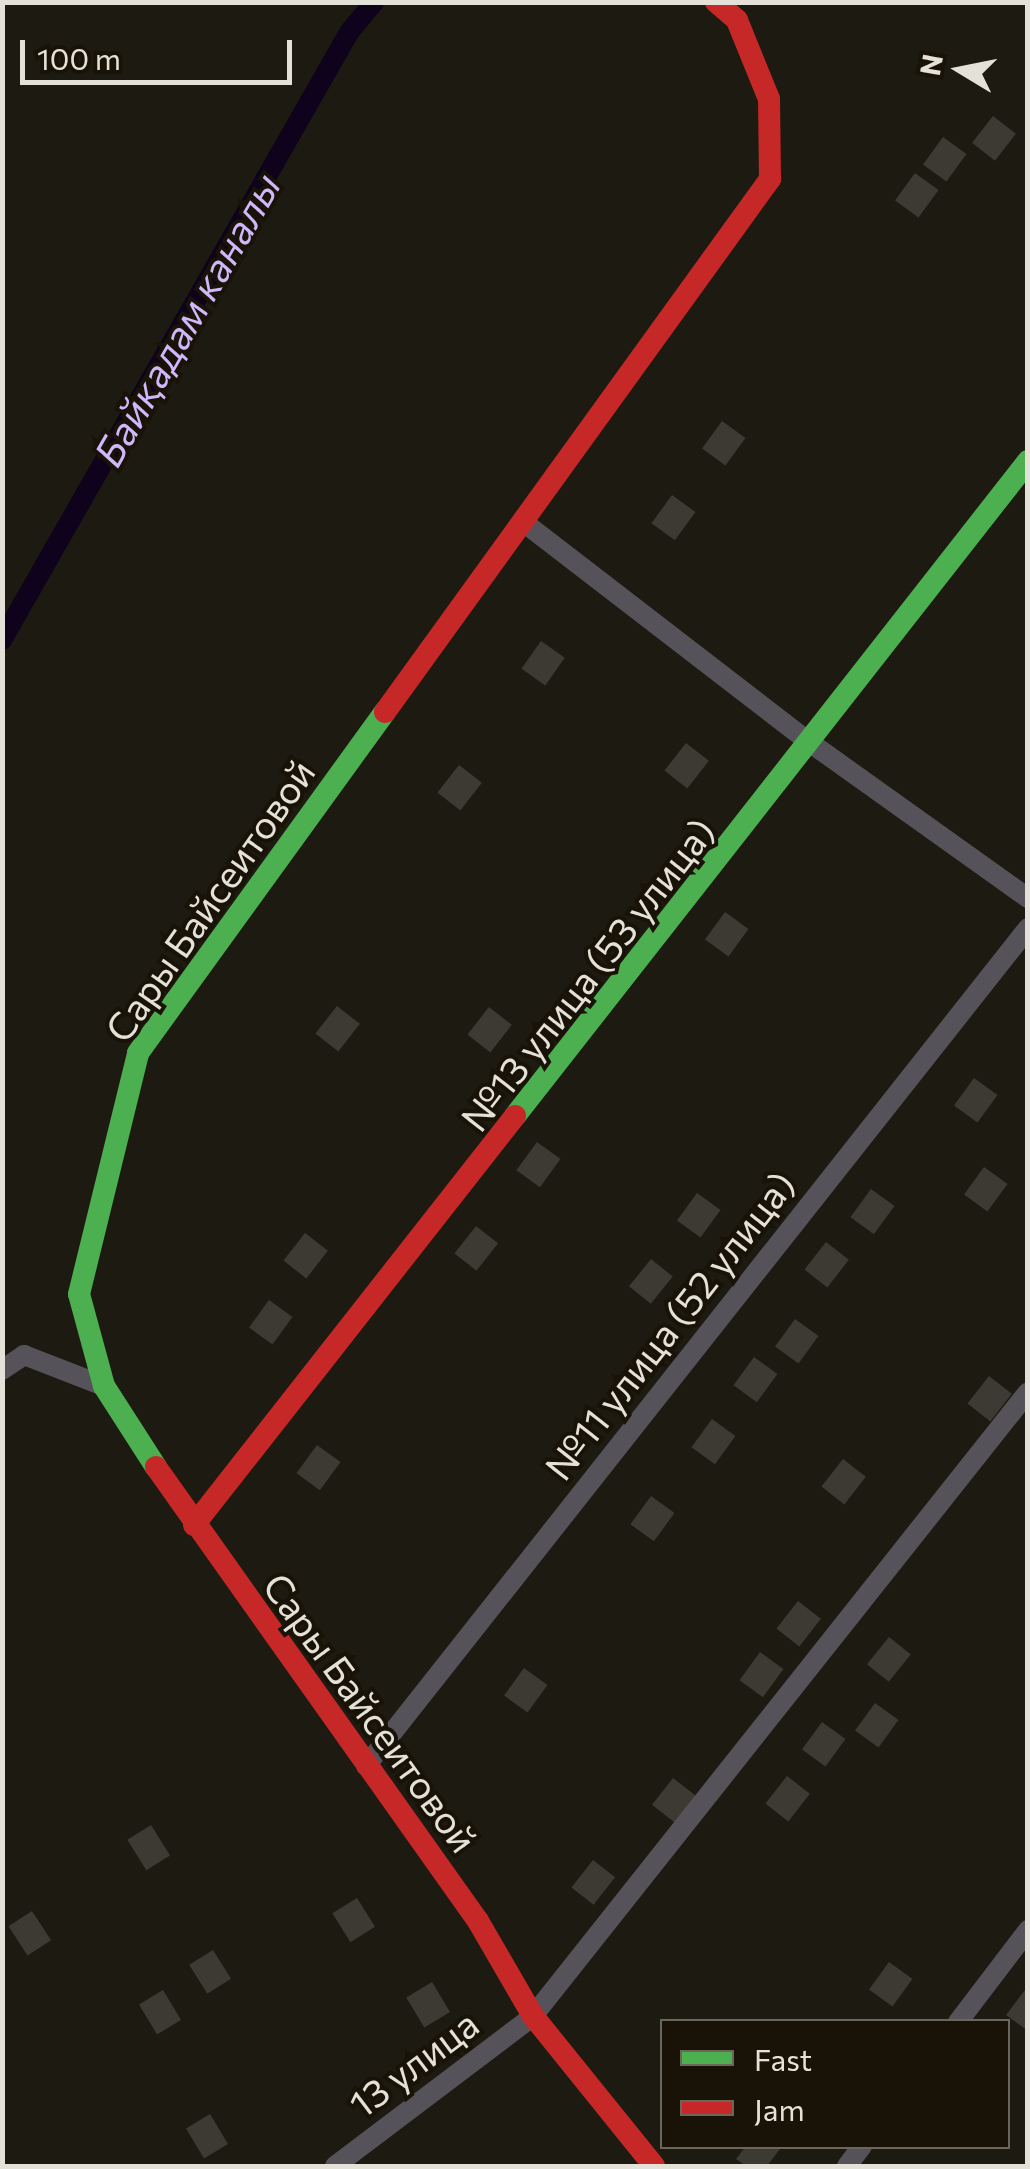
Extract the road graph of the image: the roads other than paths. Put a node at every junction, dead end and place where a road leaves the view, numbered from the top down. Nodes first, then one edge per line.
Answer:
1 (716, 2) edge
2 (1028, 461) edge
3 (522, 521) junction
4 (812, 744) junction
5 (1028, 898) edge
6 (1028, 928) edge
7 (2, 1370) edge
8 (104, 1386) junction
9 (1028, 1392) edge
10 (194, 1525) junction
11 (366, 1766) junction
12 (1028, 1930) edge
13 (533, 2016) junction
14 (960, 2019) edge
15 (334, 2166) edge
16 (654, 2166) edge

1 - 3 street, Сары Байсеитовой
2 - 4 street, №13 улица (53 улица)
3 - 4 street
3 - 8 street, Сары Байсеитовой
4 - 5 street
4 - 10 street, №13 улица (53 улица)
6 - 11 street, №11 улица (52 улица)
7 - 8 street
8 - 10 street, Сары Байсеитовой
9 - 13 street, 13 улица
10 - 11 street, Сары Байсеитовой
11 - 13 street, Сары Байсеитовой
12 - 14 street
13 - 15 street, 13 улица
13 - 16 street, Сары Байсеитовой

